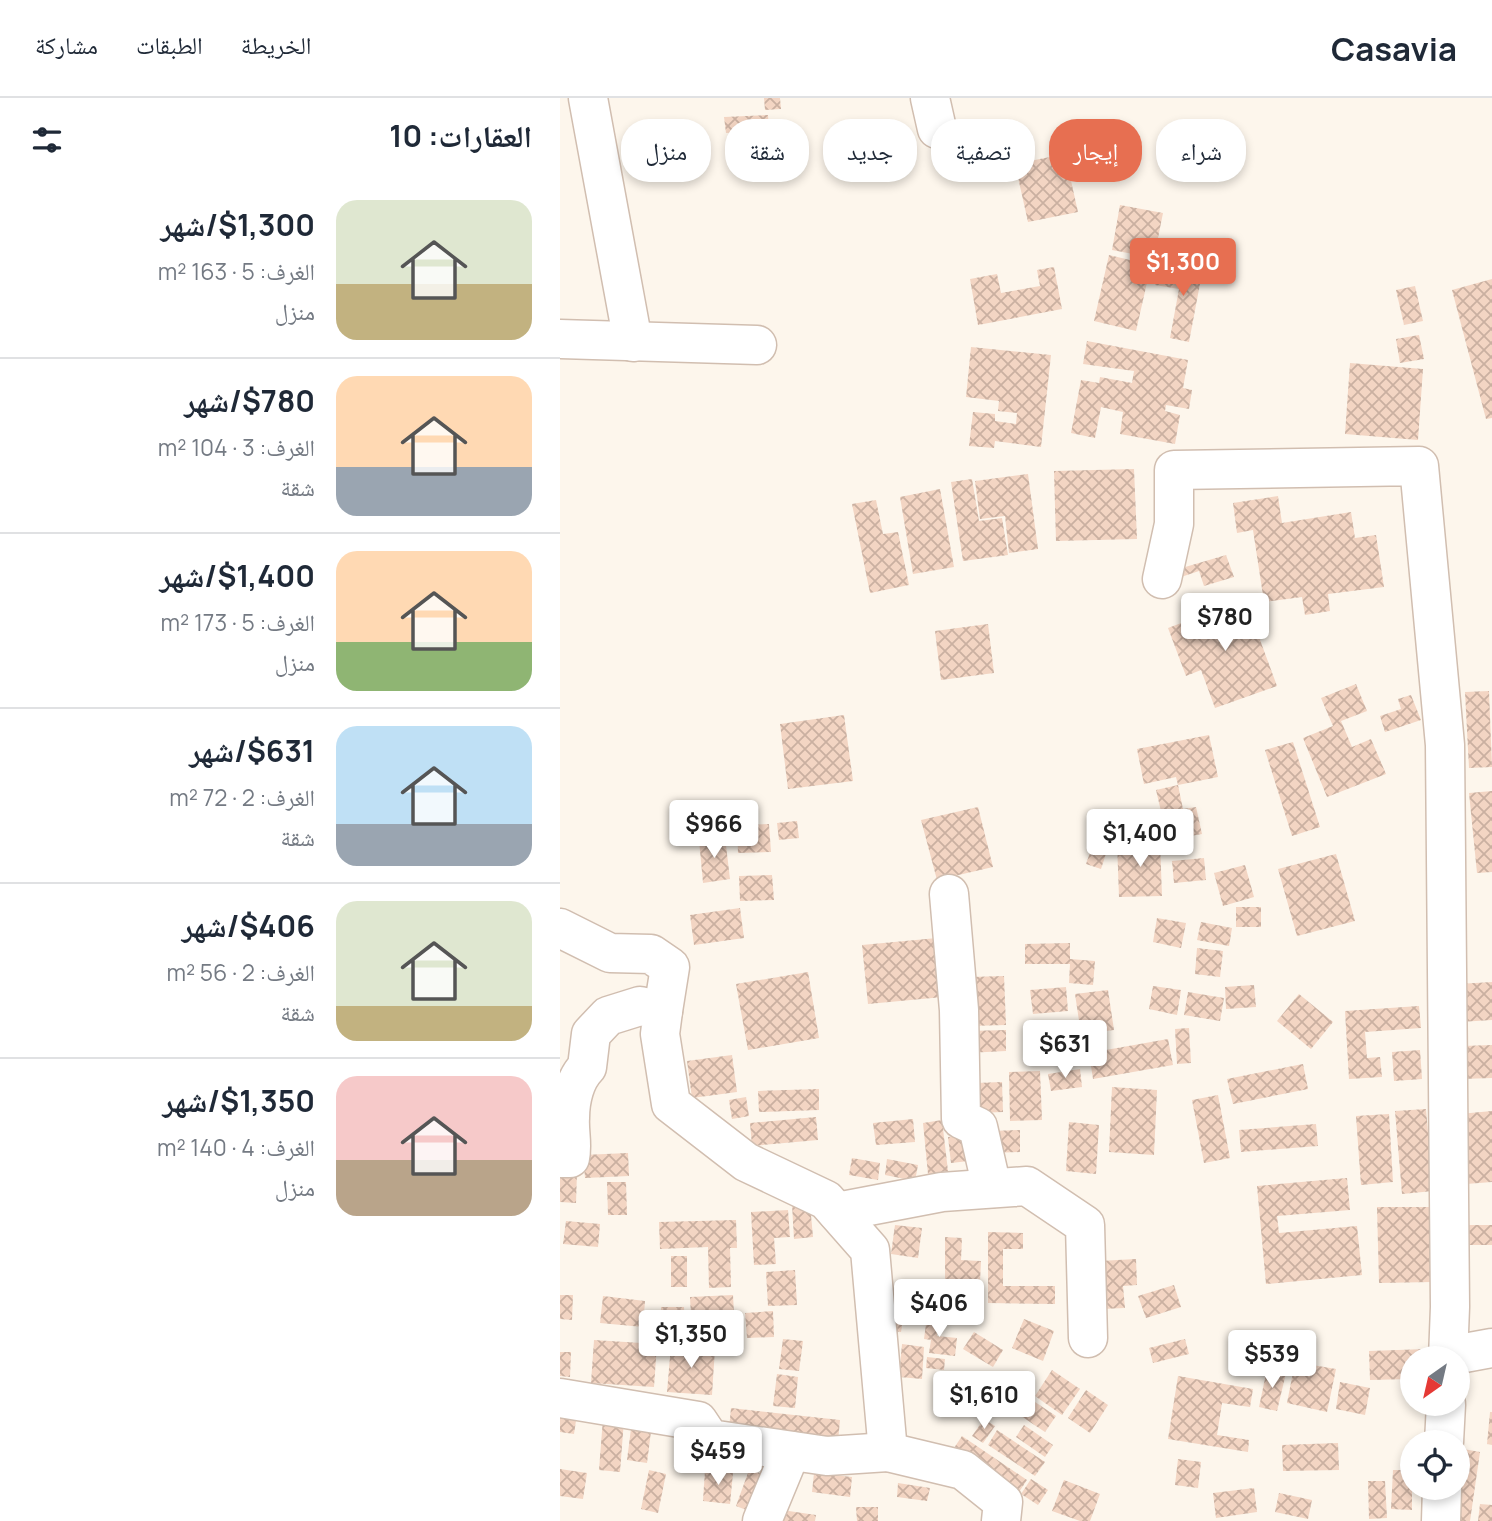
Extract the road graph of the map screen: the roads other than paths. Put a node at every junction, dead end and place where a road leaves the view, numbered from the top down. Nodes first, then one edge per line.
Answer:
1 (588, 98) edge
2 (560, 339) edge
3 (633, 342) junction
4 (757, 345) dead end
5 (1162, 579) dead end
6 (949, 894) dead end
7 (560, 928) edge
8 (663, 1011) junction
9 (560, 1158) edge
10 (992, 1188) junction
11 (837, 1212) junction
12 (1088, 1338) dead end
13 (1448, 1346) edge
14 (1492, 1348) edge
15 (1470, 1352) edge
16 (560, 1398) edge
17 (792, 1451) junction
18 (888, 1452) junction
19 (1441, 1500) edge
20 (762, 1521) edge
21 (1001, 1521) edge
22 (1440, 1521) edge

1 - 3 street
2 - 3 street
3 - 4 street
5 - 13 street
6 - 10 street
7 - 8 street
8 - 9 street
8 - 11 street
10 - 11 street
10 - 12 street
11 - 18 street
14 - 15 street
16 - 17 street
17 - 18 street
17 - 20 street
18 - 21 street
19 - 22 street

